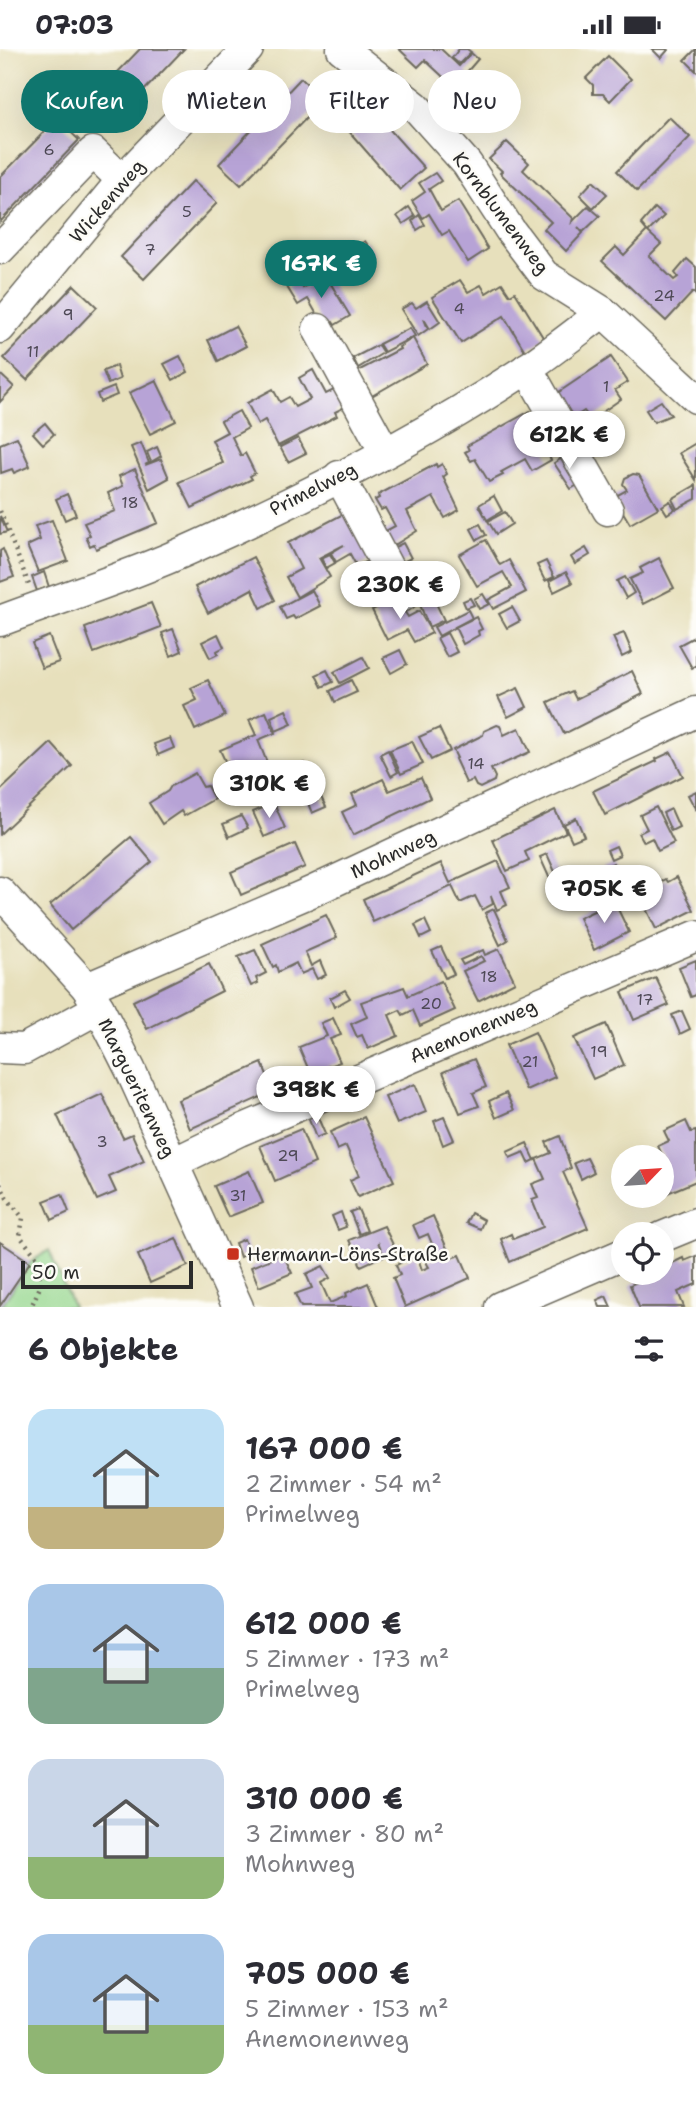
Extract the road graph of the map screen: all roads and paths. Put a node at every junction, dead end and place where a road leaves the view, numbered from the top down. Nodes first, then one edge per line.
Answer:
1 (248, 49) edge
2 (342, 49) edge
3 (122, 180) junction
4 (0, 249) edge
5 (603, 312) junction
6 (0, 328) edge
7 (318, 329) dead end
8 (527, 368) junction
9 (696, 398) edge
10 (385, 452) junction
11 (339, 476) junction
12 (608, 510) dead end
13 (0, 511) edge
14 (403, 596) dead end
15 (37, 607) junction
16 (0, 621) edge
17 (696, 712) edge
18 (0, 892) edge
19 (696, 936) edge
20 (93, 998) junction
21 (0, 1048) edge
22 (173, 1163) junction
23 (0, 1184) edge
24 (696, 1223) edge
25 (674, 1232) edge
26 (611, 1259) edge
27 (31, 1307) edge
28 (238, 1307) edge
29 (500, 1307) edge

1 - 3 street, Wickenweg
2 - 5 street, Kornblumenweg
3 - 4 street
3 - 6 street, Wickenweg
5 - 8 street, Primelweg
5 - 9 street, Kornblumenweg
7 - 10 street
8 - 10 street, Primelweg
8 - 12 street
10 - 11 street, Primelweg
11 - 14 street
11 - 15 street, Primelweg
13 - 15 path
15 - 16 street, Primelweg
17 - 20 street, Mohnweg
18 - 20 street, Margueritenweg
19 - 22 street, Anemonenweg
20 - 21 street, Mohnweg
20 - 22 street, Margueritenweg
22 - 28 street, Margueritenweg
23 - 27 path
24 - 25 street
26 - 29 street

